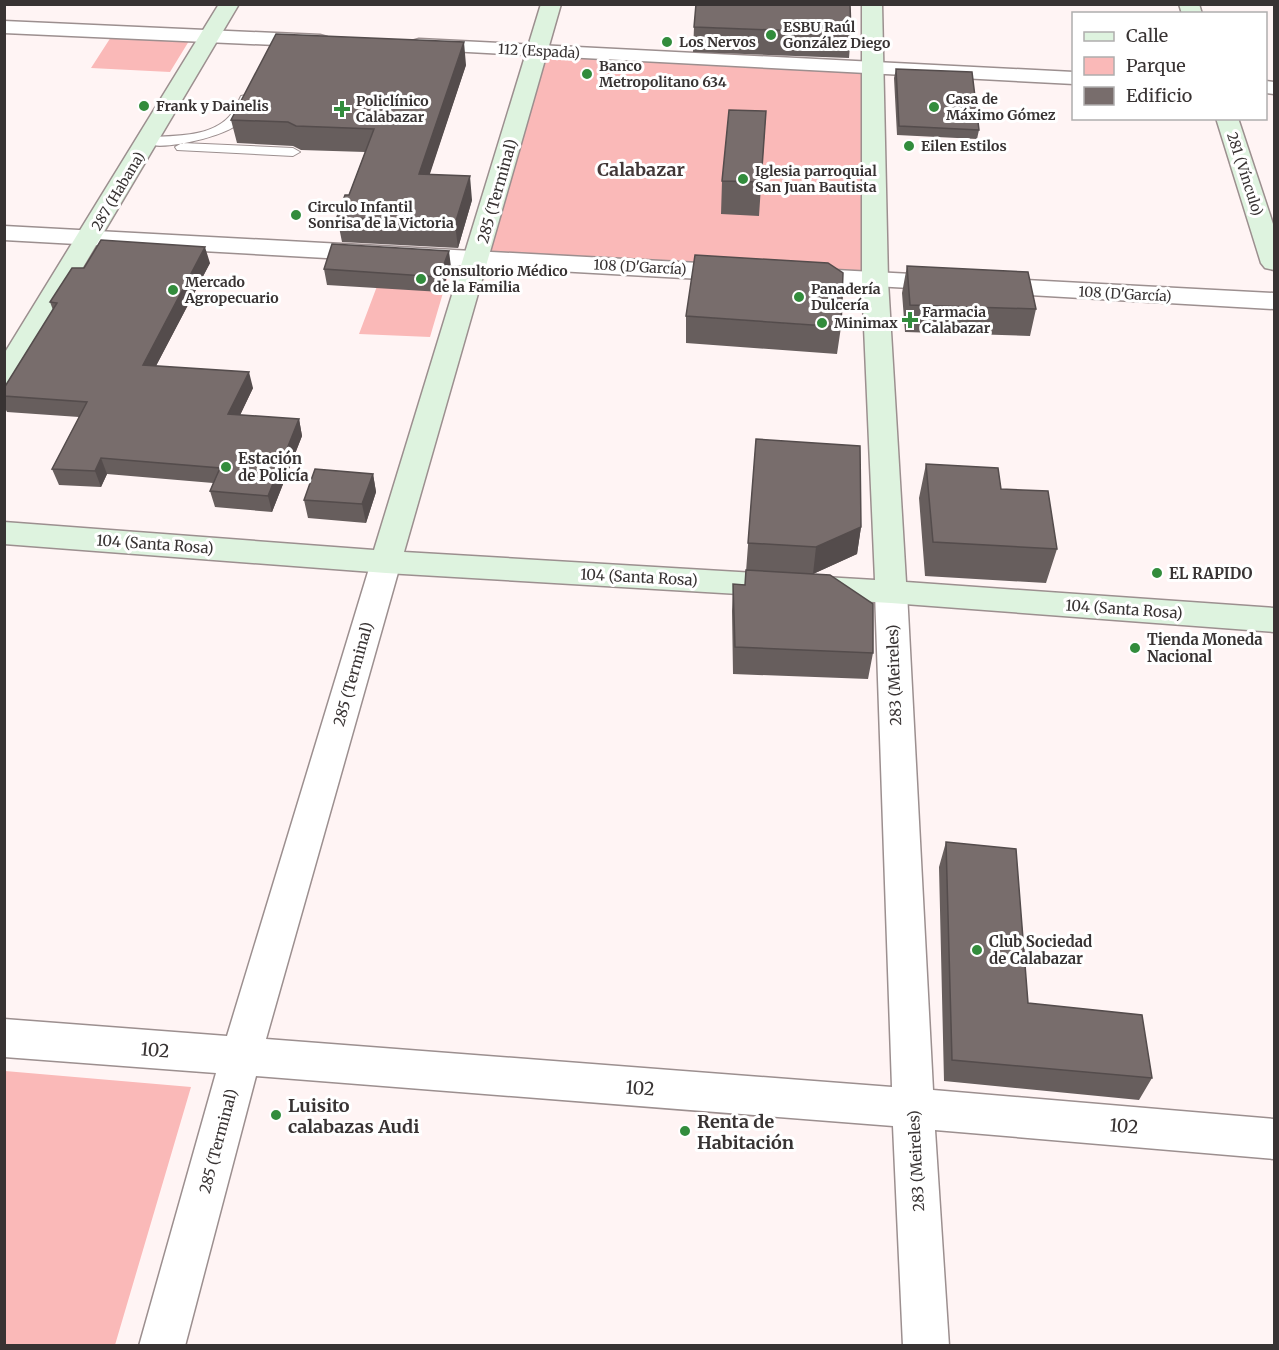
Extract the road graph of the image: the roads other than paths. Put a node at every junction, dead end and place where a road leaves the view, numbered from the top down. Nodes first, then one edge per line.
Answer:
1 (230, 4) edge
2 (551, 4) edge
3 (872, 4) edge
4 (4, 27) edge
5 (212, 36) junction
6 (338, 42) edge
7 (397, 44) edge
8 (538, 51) junction
9 (873, 68) junction
10 (1072, 78) edge
11 (252, 88) edge
12 (1228, 120) edge
13 (147, 143) junction
14 (293, 152) edge
15 (4, 233) edge
16 (90, 238) junction
17 (478, 257) junction
18 (1275, 263) edge
19 (876, 281) junction
20 (1275, 301) edge
21 (4, 377) edge
22 (4, 533) edge
23 (386, 562) junction
24 (891, 592) junction
25 (1275, 620) edge
26 (4, 1038) edge
27 (241, 1057) junction
28 (913, 1108) junction
29 (1275, 1139) edge
30 (162, 1346) edge
31 (926, 1346) edge

1 - 5 street, 287 (Habana)
2 - 8 street, 285 (Terminal)
3 - 9 street, 283 (Meireles)
4 - 5 street
5 - 6 street
5 - 13 street, 287 (Habana)
7 - 8 street, 112 (Espada)
8 - 9 street, 112 (Espada)
8 - 17 street, 285 (Terminal)
9 - 10 street, 112 (Espada)
9 - 19 street, 283 (Meireles)
11 - 13 lane
12 - 18 street, 281 (Vínculo)
13 - 14 lane
13 - 16 street, 287 (Habana)
15 - 16 street, 108 (D'García)
16 - 17 street, 108 (D'García)
16 - 21 street, 287 (Habana)
17 - 19 street, 108 (D'García)
17 - 23 street, 285 (Terminal)
19 - 20 street, 108 (D'García)
19 - 24 street, 283 (Meireles)
22 - 23 street, 104 (Santa Rosa)
23 - 24 street, 104 (Santa Rosa)
23 - 27 street, 285 (Terminal)
24 - 25 street, 104 (Santa Rosa)
24 - 28 street, 283 (Meireles)
26 - 27 street, 102
27 - 28 street, 102
27 - 30 street, 285 (Terminal)
28 - 29 street, 102
28 - 31 street, 283 (Meireles)

